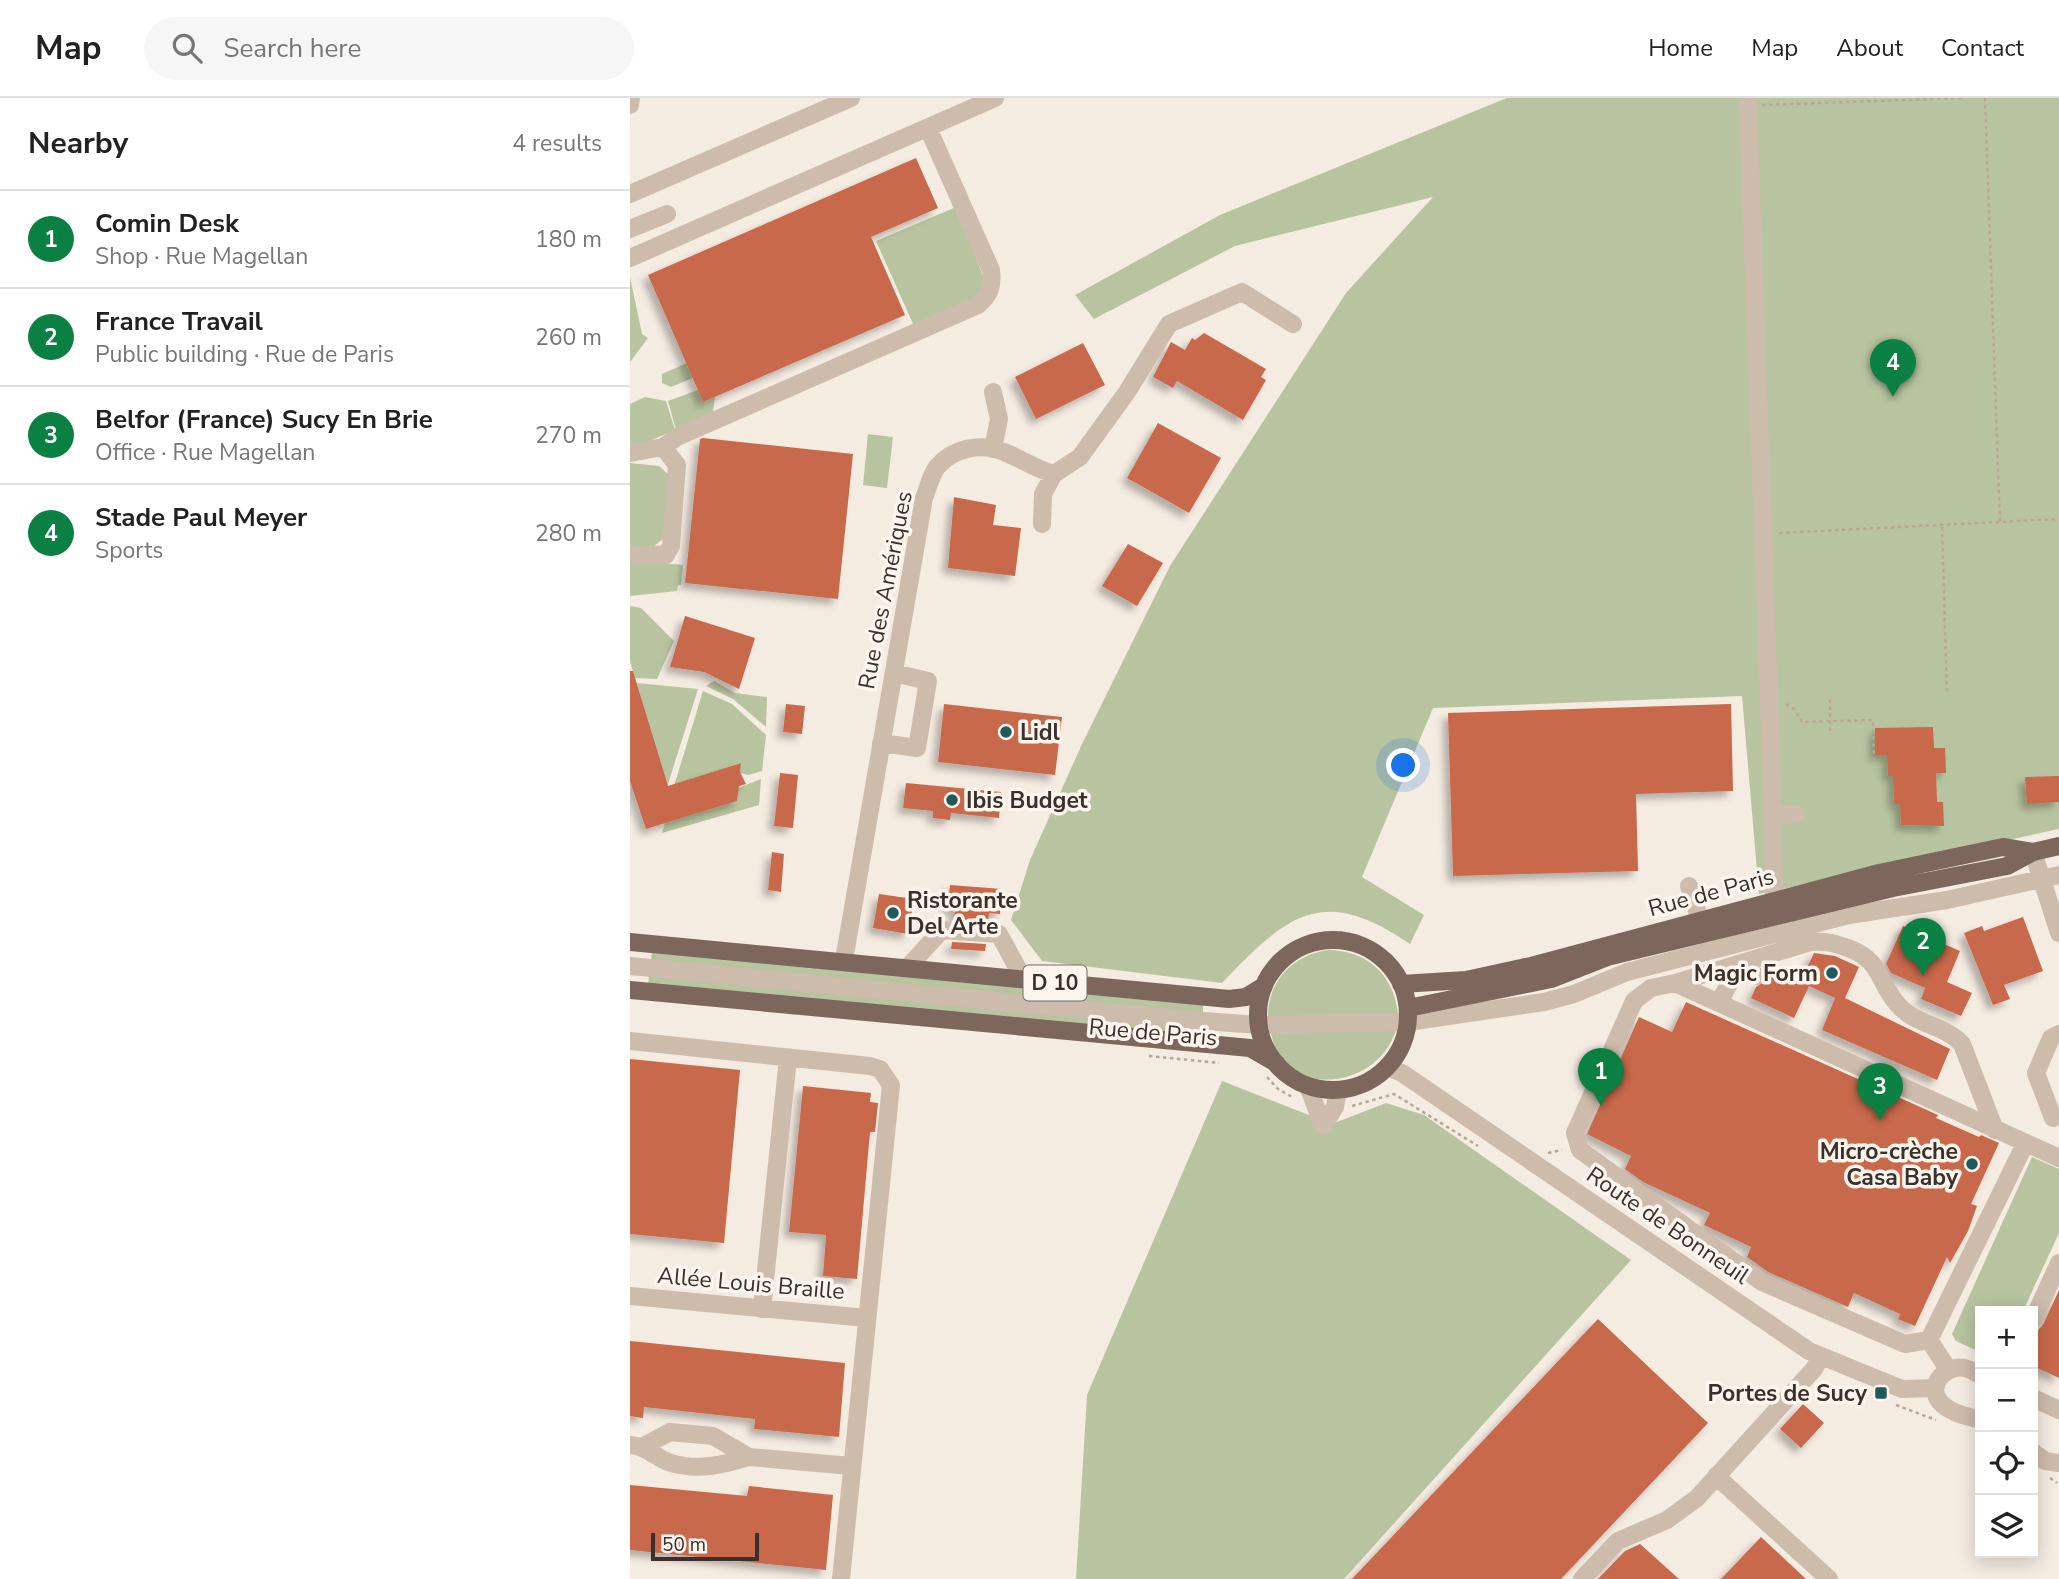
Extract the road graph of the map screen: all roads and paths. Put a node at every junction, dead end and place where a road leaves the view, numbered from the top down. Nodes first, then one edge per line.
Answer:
1 (631, 98) edge
2 (851, 98) edge
3 (995, 98) edge
4 (1964, 98) edge
5 (1985, 98) edge
6 (1748, 105) joint
7 (630, 106) edge
8 (929, 128) junction
9 (630, 194) edge
10 (667, 214) dead end
11 (630, 229) edge
12 (630, 258) edge
13 (1293, 324) dead end
14 (993, 392) dead end
15 (663, 447) junction
16 (993, 449) junction
17 (630, 453) edge
18 (1055, 474) junction
19 (2059, 519) edge
20 (1042, 524) dead end
21 (2000, 524) junction
22 (1941, 527) junction
23 (1778, 533) dead end
24 (630, 554) edge
25 (894, 673) junction
26 (1947, 695) dead end
27 (1830, 699) dead end
28 (1784, 703) dead end
29 (1830, 721) junction
30 (1830, 731) dead end
31 (881, 743) junction
32 (1874, 761) dead end
33 (1796, 814) dead end
34 (1773, 815) junction
35 (2059, 846) edge
36 (2033, 852) junction
37 (2059, 875) edge
38 (2039, 880) junction
39 (1689, 886) dead end
40 (1774, 900) junction
41 (1769, 918) junction
42 (1700, 927) junction
43 (2059, 933) edge
44 (630, 942) edge
45 (844, 960) junction
46 (630, 966) edge
47 (907, 968) junction
48 (1758, 976) dead end
49 (1024, 980) junction
50 (1675, 983) junction
51 (1401, 984) junction
52 (1264, 986) junction
53 (630, 990) edge
54 (1719, 1003) junction
55 (1408, 1015) junction
56 (1259, 1025) junction
57 (2059, 1034) edge
58 (630, 1041) edge
59 (1136, 1055) dead end
60 (788, 1058) junction
61 (1225, 1063) dead end
62 (1267, 1067) junction
63 (1387, 1067) junction
64 (1393, 1085) dead end
65 (1308, 1086) junction
66 (1330, 1101) junction
67 (2053, 1118) dead end
68 (1995, 1130) junction
69 (1577, 1138) junction
70 (2025, 1144) junction
71 (1542, 1153) dead end
72 (2059, 1158) edge
73 (2059, 1263) edge
74 (630, 1296) edge
75 (762, 1308) junction
76 (2038, 1310) edge
77 (867, 1318) junction
78 (1929, 1340) junction
79 (1821, 1356) junction
80 (1948, 1369) junction
81 (1975, 1373) edge
82 (1935, 1388) junction
83 (2038, 1400) edge
84 (1889, 1402) dead end
85 (2059, 1410) edge
86 (1975, 1418) edge
87 (1942, 1422) dead end
88 (637, 1445) edge
89 (2038, 1456) edge
90 (749, 1457) junction
91 (2059, 1463) edge
92 (851, 1466) junction
93 (1716, 1476) junction
94 (841, 1579) edge
95 (1582, 1579) edge
96 (1829, 1579) edge

1 - 7 street
2 - 9 street
3 - 8 street
4 - 6 path
5 - 21 path
6 - 34 street
8 - 12 street
8 - 15 street
10 - 11 street
13 - 18 street
14 - 16 street
15 - 17 street
15 - 24 street
16 - 18 street, Rue des Amériques
16 - 25 street, Rue des Amériques
18 - 20 street
19 - 21 path
21 - 22 path
22 - 23 path
22 - 26 path
25 - 31 street, Rue des Amériques
25 - 31 street
27 - 29 path
28 - 29 path
29 - 30 path
29 - 32 path
31 - 45 street, Rue des Amériques
33 - 34 street
34 - 40 street
35 - 36 main road, Rue de Paris
36 - 38 street
36 - 40 main road, Rue de Paris
36 - 41 main road, Rue de Paris
37 - 38 street
38 - 43 street
38 - 55 street
39 - 42 street
40 - 41 street
40 - 42 main road, Rue de Paris
41 - 42 main road, Rue de Paris
42 - 51 main road, Rue de Paris
42 - 55 main road, Rue de Paris
44 - 45 main road, D 10
45 - 47 main road, Rue de Paris / D 10
46 - 56 street
47 - 49 main road, Rue de Paris / D 10
47 - 49 street
48 - 54 street
49 - 52 main road, Rue de Paris / D 10
50 - 54 street
50 - 68 street
50 - 69 street
51 - 52 main road
51 - 55 main road
52 - 56 main road
53 - 62 main road, Rue de Paris / D 10
54 - 68 street
55 - 56 street
55 - 63 main road
56 - 62 main road
57 - 67 street
58 - 60 street
59 - 61 path, Rue de Paris
60 - 75 street
60 - 77 street
62 - 65 main road, Rue de Paris
62 - 66 path
63 - 66 main road
63 - 79 street, Route de Bonneuil
64 - 66 path
65 - 66 main road
65 - 66 street
68 - 70 street
69 - 71 path
69 - 78 street
70 - 72 street
70 - 78 street
73 - 76 street
74 - 75 street, Allée Louis Braille
75 - 77 street, Allée Louis Braille
77 - 92 street
78 - 80 street
79 - 82 street, Route de Bonneuil
79 - 93 street
80 - 81 street
80 - 82 street
82 - 86 street
83 - 85 street
84 - 87 path
88 - 90 street
88 - 90 street
89 - 91 street
90 - 92 street
92 - 94 street
93 - 95 street
93 - 96 street

